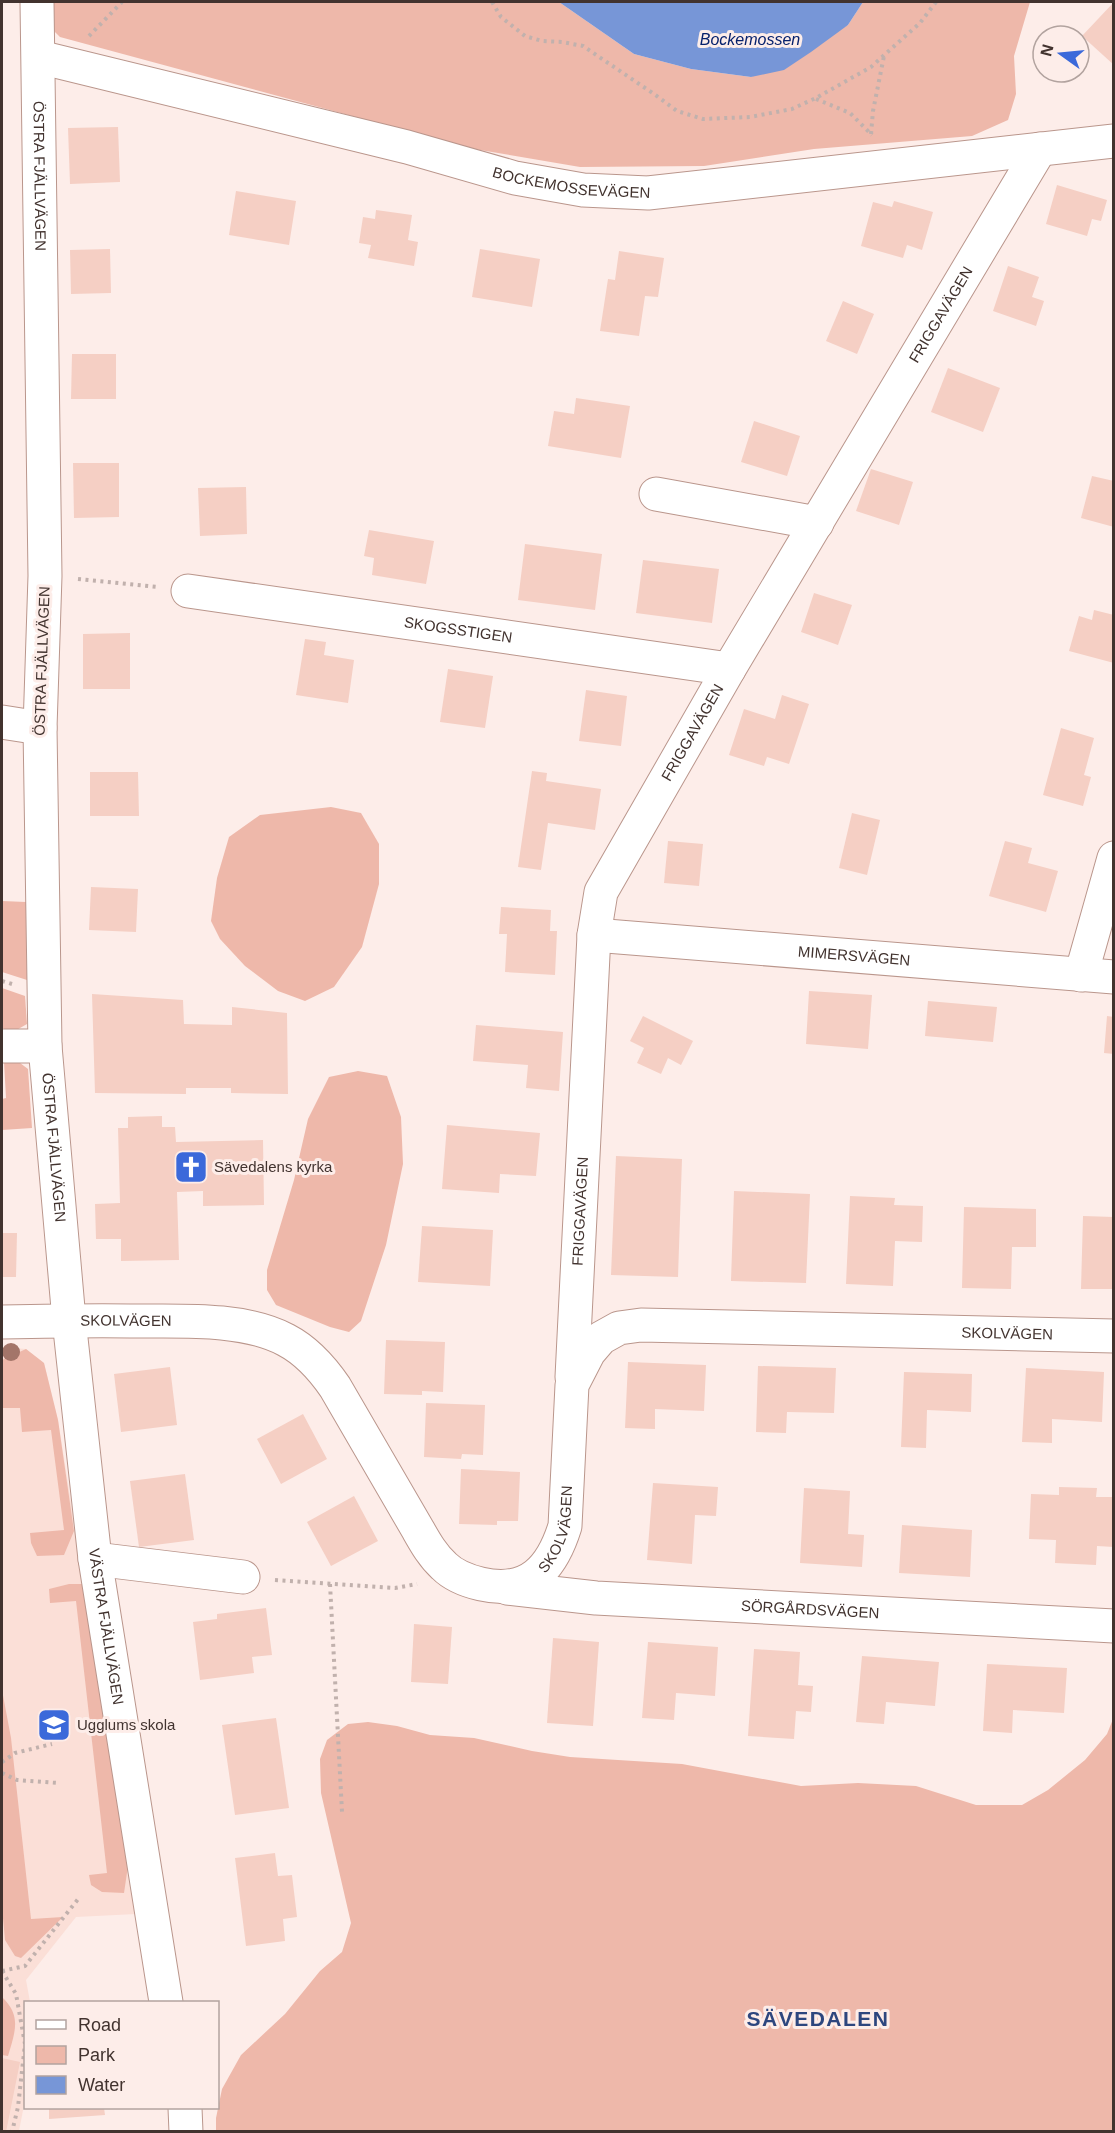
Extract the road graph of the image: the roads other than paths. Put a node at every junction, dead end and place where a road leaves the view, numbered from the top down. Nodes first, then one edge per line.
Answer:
1 (37, 2) edge
2 (51, 60) junction
3 (1113, 141) edge
4 (1040, 149) junction
5 (656, 494) dead end
6 (817, 523) junction
7 (188, 591) road end
8 (729, 669) junction
9 (2, 723) edge
10 (40, 728) junction
11 (1113, 858) edge
12 (594, 935) junction
13 (1081, 975) junction
14 (1113, 977) edge
15 (2, 1046) edge
16 (45, 1046) junction
17 (69, 1320) junction
18 (2, 1322) edge
19 (1113, 1336) edge
20 (572, 1385) junction
21 (95, 1560) junction
22 (243, 1577) road end
23 (507, 1587) junction
24 (1113, 1626) edge
25 (166, 2001) edge
26 (185, 2109) edge
27 (186, 2132) edge

1 - 2 street, ÖSTRA FJÄLLVÄGEN
2 - 4 street, BOCKEMOSSEVÄGEN
2 - 10 street, ÖSTRA FJÄLLVÄGEN
3 - 4 street, BOCKEMOSSEVÄGEN
4 - 6 street, FRIGGAVÄGEN
5 - 6 street
6 - 8 street, FRIGGAVÄGEN
7 - 8 street, SKOGSSTIGEN
8 - 12 street, FRIGGAVÄGEN
9 - 10 street
10 - 16 street, ÖSTRA FJÄLLVÄGEN
11 - 13 street
12 - 13 street, MIMERSVÄGEN
12 - 20 street, FRIGGAVÄGEN
13 - 14 street, MIMERSVÄGEN
15 - 16 street
16 - 17 street, ÖSTRA FJÄLLVÄGEN
17 - 18 street, SKOLVÄGEN
17 - 21 street, VÄSTRA FJÄLLVÄGEN
17 - 23 street, SKOLVÄGEN
19 - 20 street, SKOLVÄGEN
20 - 23 street, SKOLVÄGEN
21 - 22 street
21 - 25 street, VÄSTRA FJÄLLVÄGEN
23 - 24 street, SÖRGÅRDSVÄGEN
26 - 27 street

